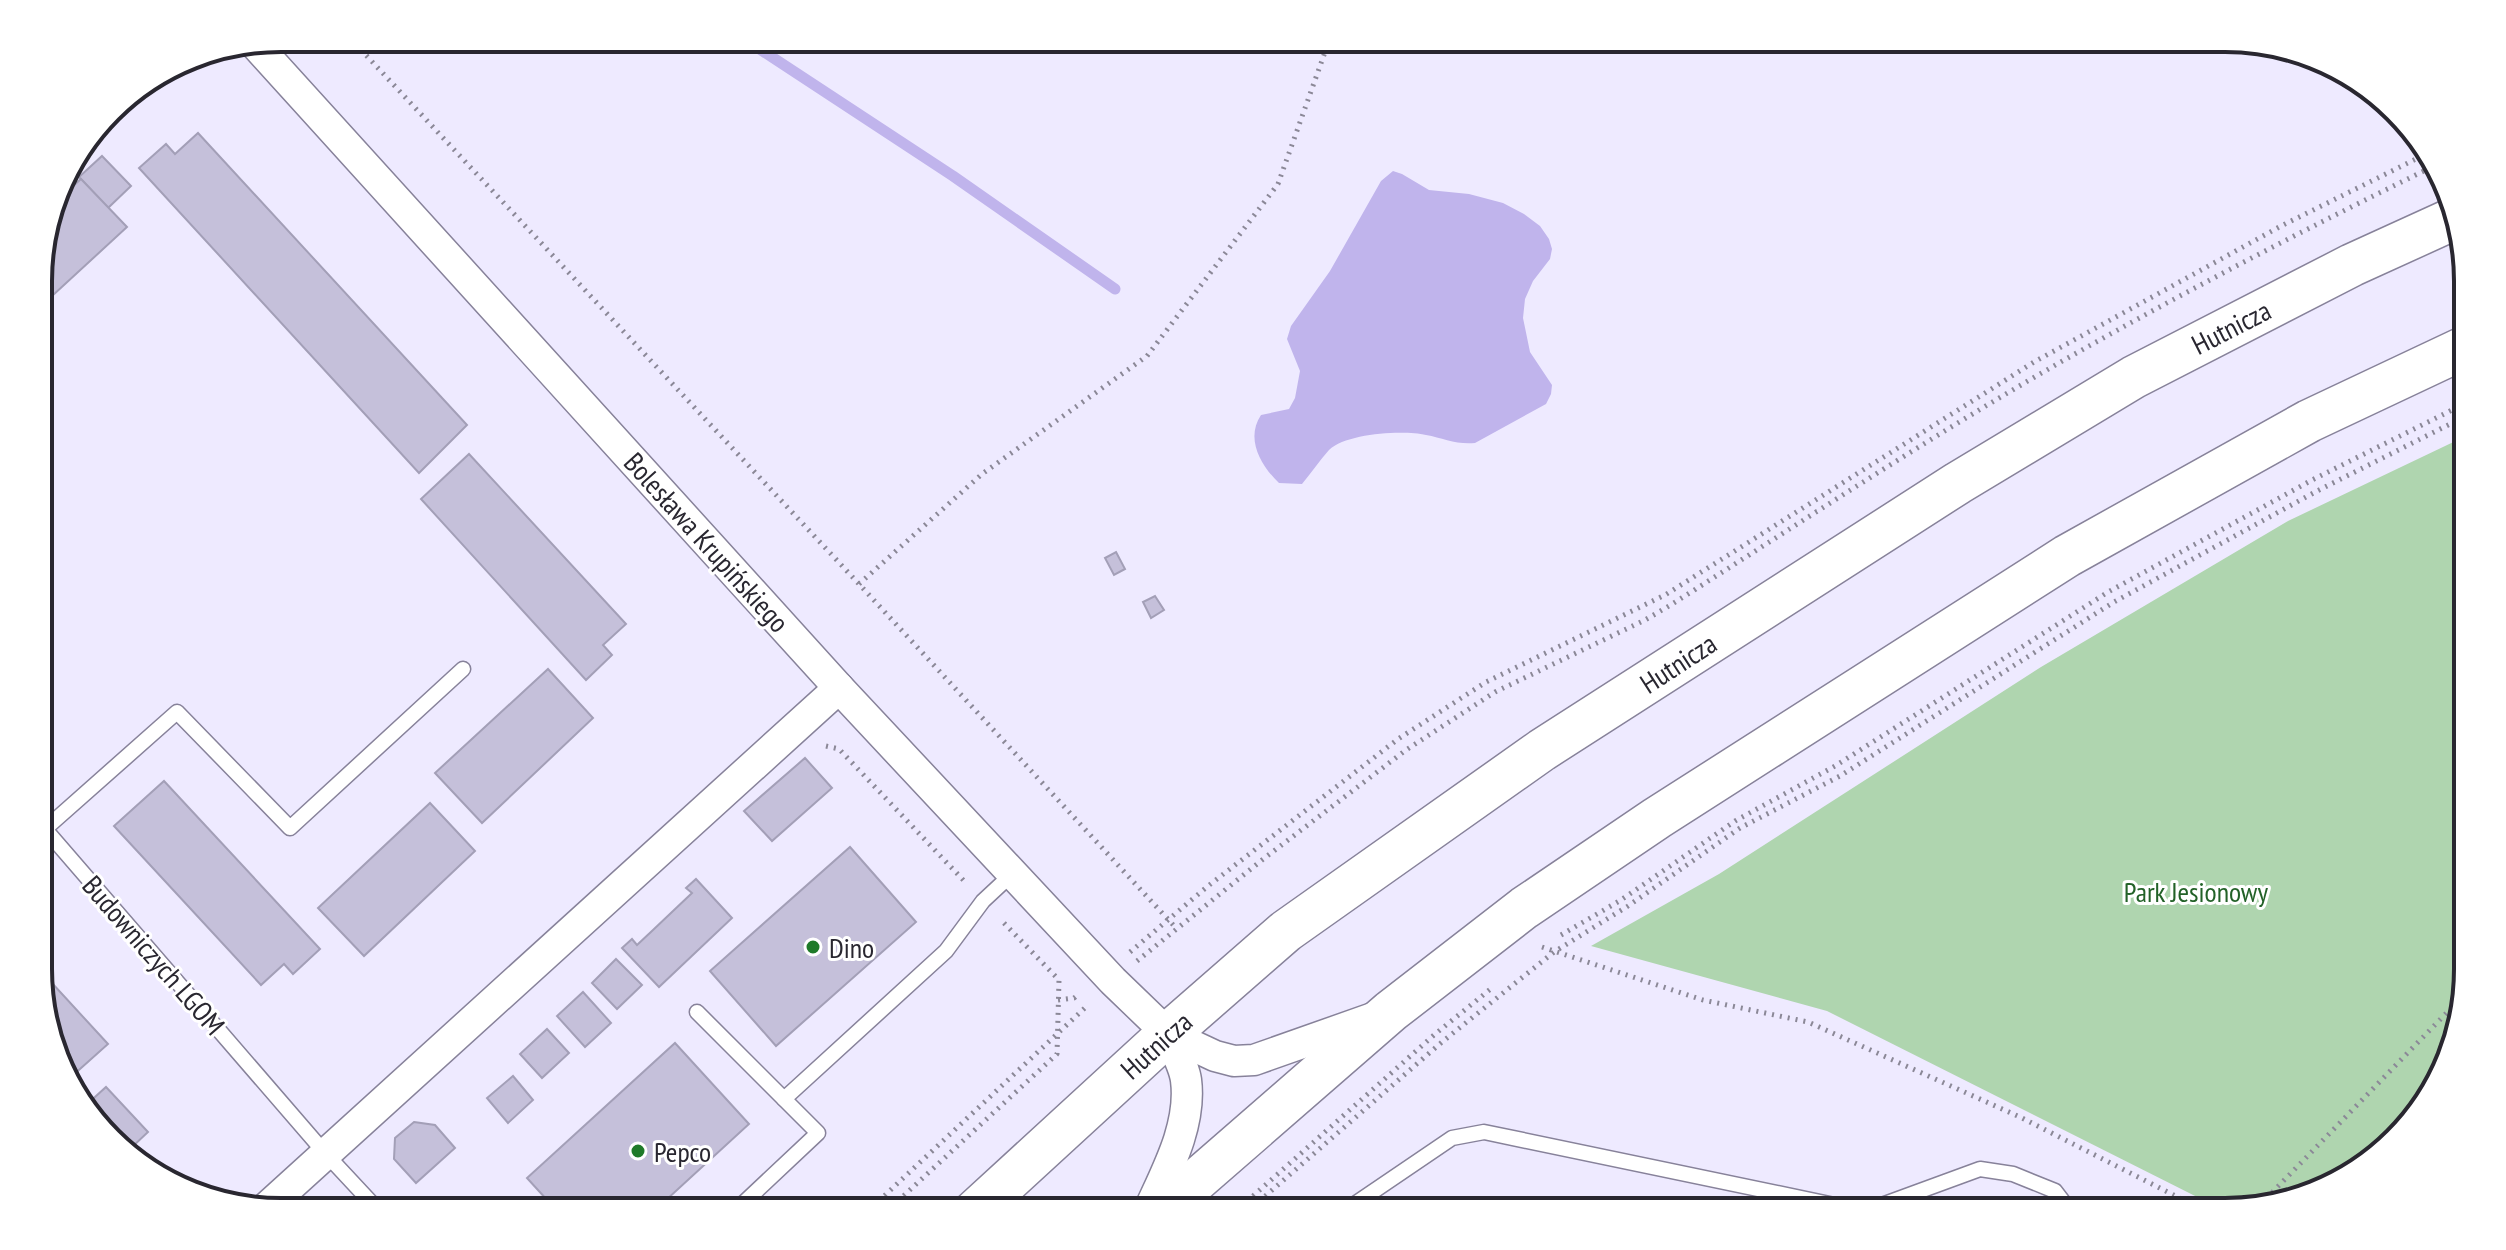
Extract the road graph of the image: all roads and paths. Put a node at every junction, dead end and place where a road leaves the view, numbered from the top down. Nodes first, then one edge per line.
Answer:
1 (363, 52) edge
2 (1325, 52) edge
3 (263, 53) edge
4 (2417, 158) edge
5 (2425, 170) edge
6 (2446, 222) edge
7 (2454, 353) edge
8 (2454, 409) edge
9 (2454, 422) edge
10 (859, 584) junction
11 (463, 669) dead end
12 (839, 688) junction
13 (52, 823) edge
14 (52, 837) edge
15 (1012, 874) junction
16 (1168, 919) junction
17 (1176, 928) junction
18 (1542, 947) junction
19 (1554, 952) junction
20 (1530, 957) dead end
21 (1113, 981) junction
22 (1494, 986) dead end
23 (2451, 1009) edge
24 (1391, 1011) junction
25 (697, 1012) dead end
26 (1168, 1034) junction
27 (784, 1099) junction
28 (325, 1153) junction
29 (2271, 1194) edge
30 (277, 1198) edge
31 (367, 1198) edge
32 (749, 1198) edge
33 (882, 1198) edge
34 (989, 1198) edge
35 (1154, 1198) edge
36 (1176, 1198) edge
37 (1251, 1198) edge
38 (1263, 1198) edge
39 (1364, 1198) edge
40 (1801, 1198) edge
41 (1901, 1198) edge
42 (2060, 1198) edge
43 (2179, 1198) edge

1 - 10 path
2 - 10 path
3 - 12 street, Bolesława Krupińskiego
4 - 16 path
5 - 17 path
6 - 26 main road, Hutnicza
7 - 24 main road
8 - 18 path
9 - 19 path
10 - 16 path
11 - 13 lane, Budowniczych LGOM
12 - 15 street, Bolesława Krupińskiego
12 - 28 street
14 - 28 lane, Budowniczych LGOM
15 - 21 street, Bolesława Krupińskiego
15 - 27 lane
16 - 17 path
17 - 21 path
18 - 19 path
18 - 20 path
19 - 38 path
19 - 43 path
21 - 26 street, Bolesława Krupińskiego
21 - 33 path
22 - 37 path
23 - 29 path
24 - 26 street
24 - 36 main road
25 - 27 lane
26 - 34 main road, Hutnicza
26 - 35 street
27 - 32 lane
28 - 30 street
28 - 31 lane
39 - 40 lane
41 - 42 lane

